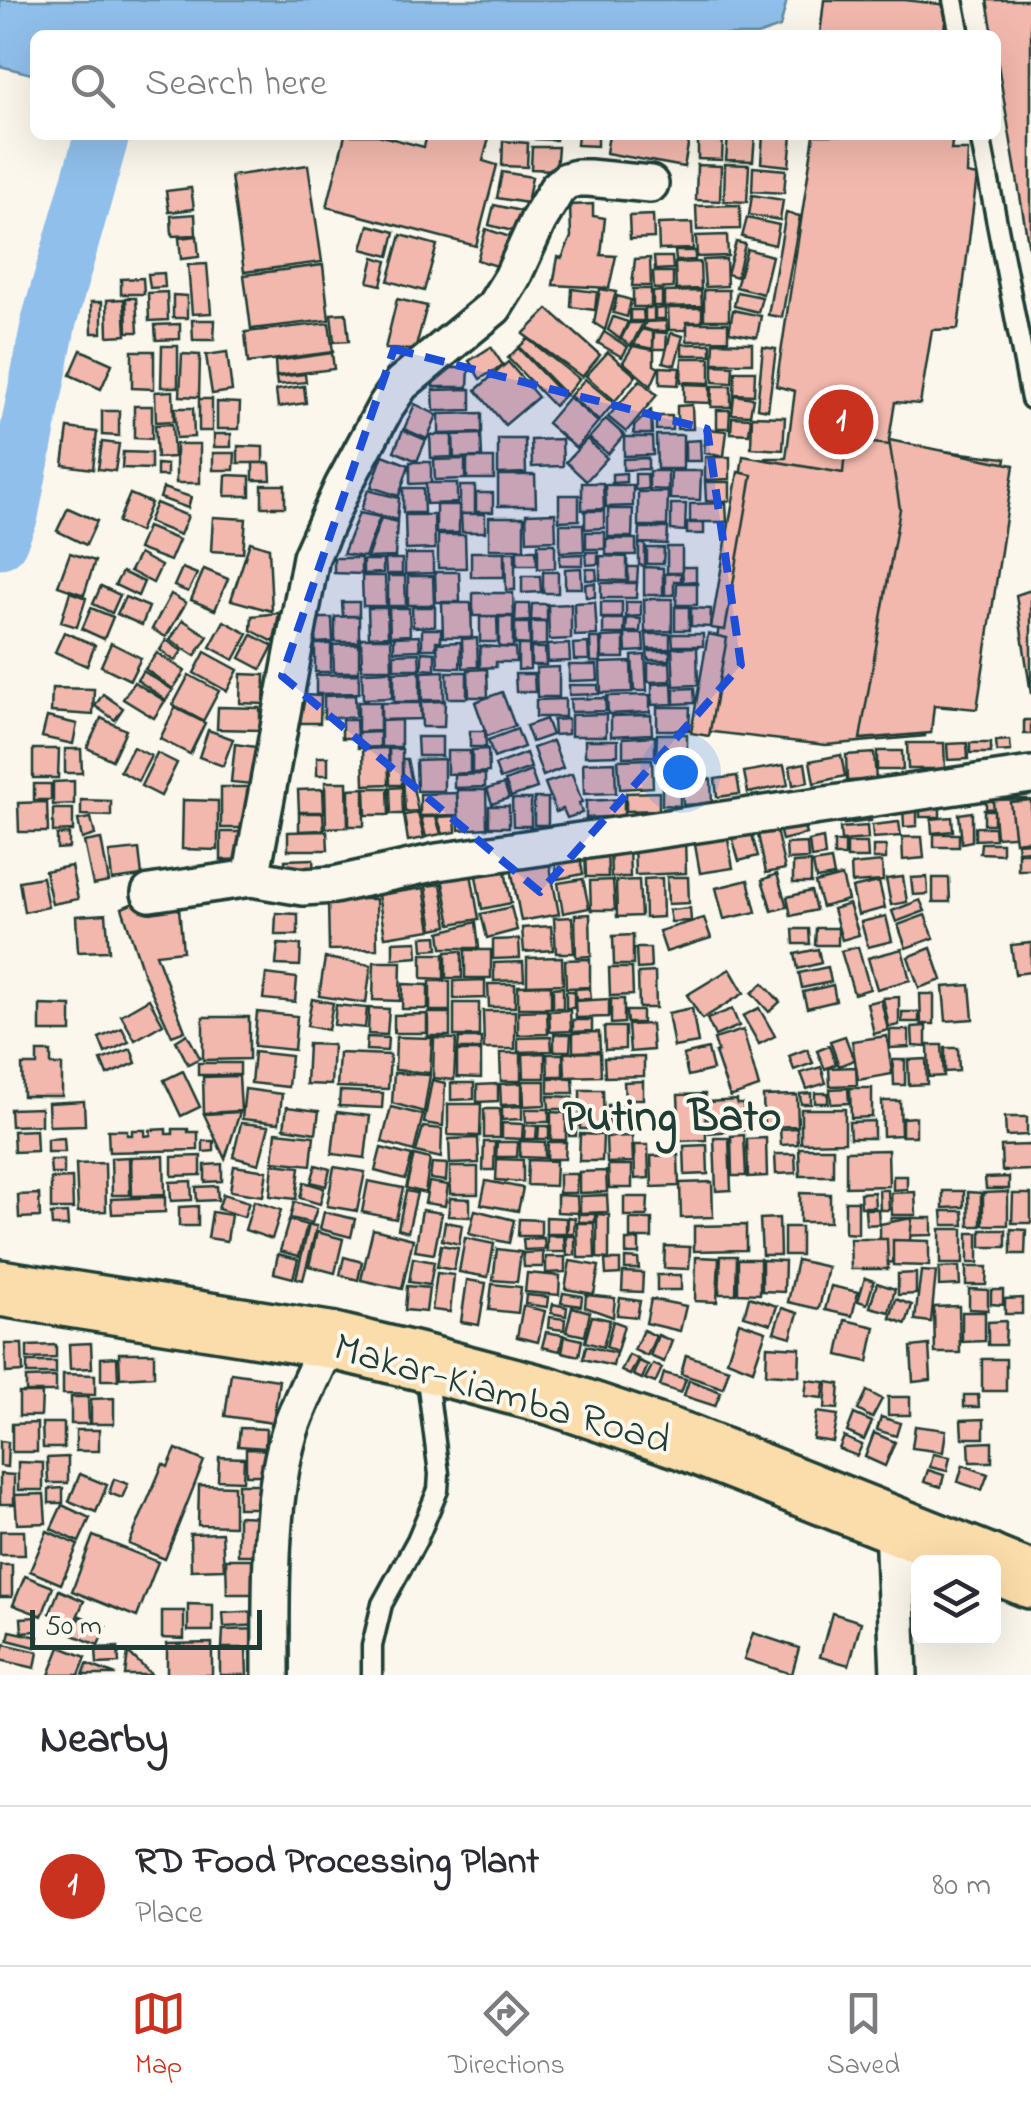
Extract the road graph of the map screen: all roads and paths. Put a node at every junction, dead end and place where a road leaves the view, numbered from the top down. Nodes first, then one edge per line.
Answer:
1 (954, 0) edge
2 (959, 30) edge
3 (981, 140) edge
4 (650, 184) dead end
5 (1031, 399) edge
6 (1031, 775) edge
7 (251, 878) junction
8 (150, 893) dead end
9 (0, 1288) edge
10 (329, 1340) junction
11 (425, 1363) junction
12 (893, 1526) junction
13 (968, 1555) edge
14 (1001, 1568) edge
15 (1031, 1580) edge
16 (270, 1675) edge
17 (372, 1675) edge
18 (899, 1675) edge

1 - 2 lane
3 - 5 lane
4 - 7 street
6 - 7 street
7 - 8 street
9 - 10 main road, Makar-Kiamba Road
10 - 11 main road, Makar-Kiamba Road
10 - 16 street
11 - 12 main road, Makar-Kiamba Road
11 - 17 lane
12 - 13 main road, Makar-Kiamba Road
12 - 18 street
14 - 15 main road, Makar-Kiamba Road

